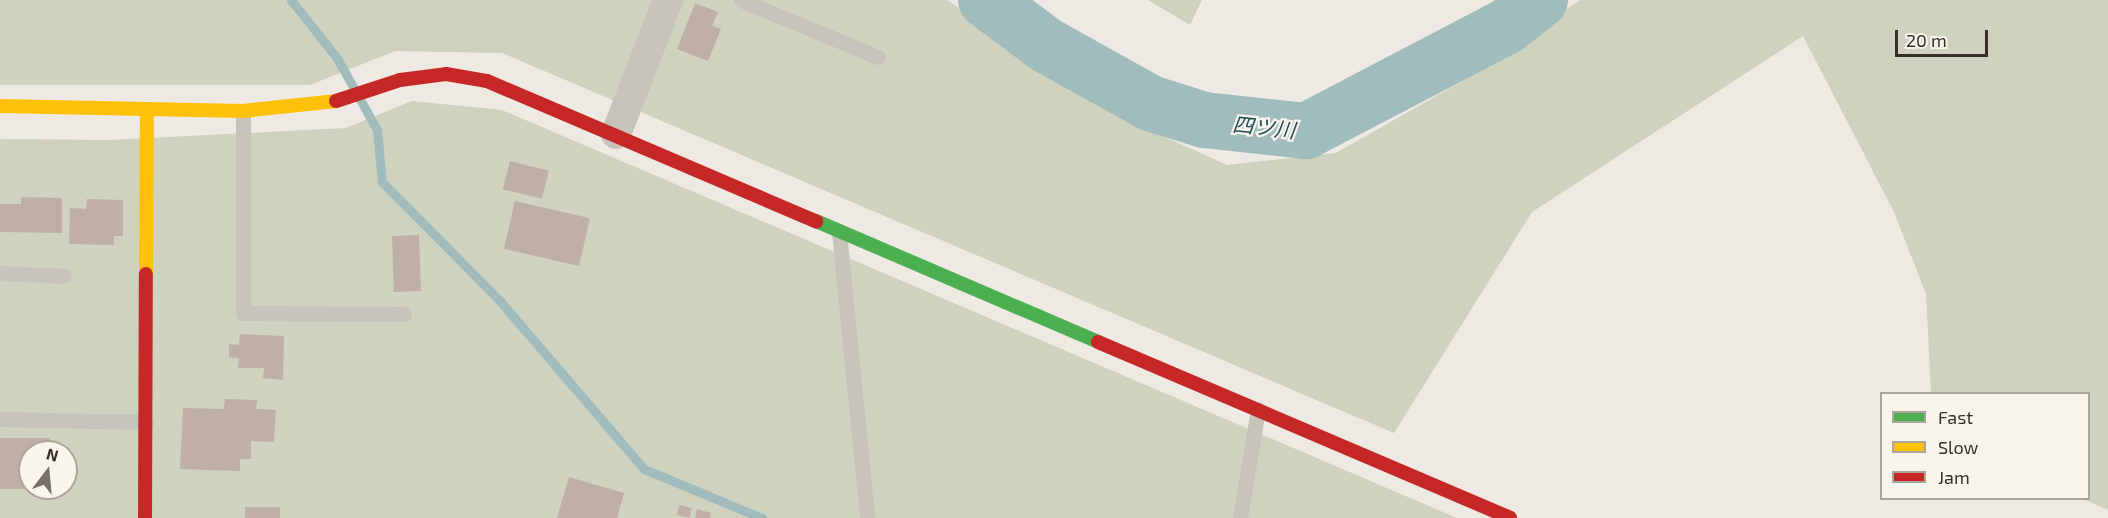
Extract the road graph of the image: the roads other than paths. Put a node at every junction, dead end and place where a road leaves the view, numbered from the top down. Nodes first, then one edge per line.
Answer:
1 (668, 0) edge
2 (741, 0) edge
3 (878, 57) dead end
4 (0, 106) edge
5 (147, 110) junction
6 (243, 111) junction
7 (616, 134) junction
8 (839, 228) junction
9 (0, 273) edge
10 (64, 276) dead end
11 (404, 314) dead end
12 (1258, 407) junction
13 (0, 419) edge
14 (146, 422) junction
15 (145, 518) edge
16 (867, 518) edge
17 (1240, 518) edge
18 (1510, 518) edge

1 - 7 street
2 - 3 lane
4 - 5 street
5 - 6 street
5 - 14 street
6 - 7 street
6 - 11 lane
7 - 8 street
8 - 12 street
8 - 16 lane
9 - 10 lane
12 - 17 lane
12 - 18 street
13 - 14 lane
14 - 15 street

